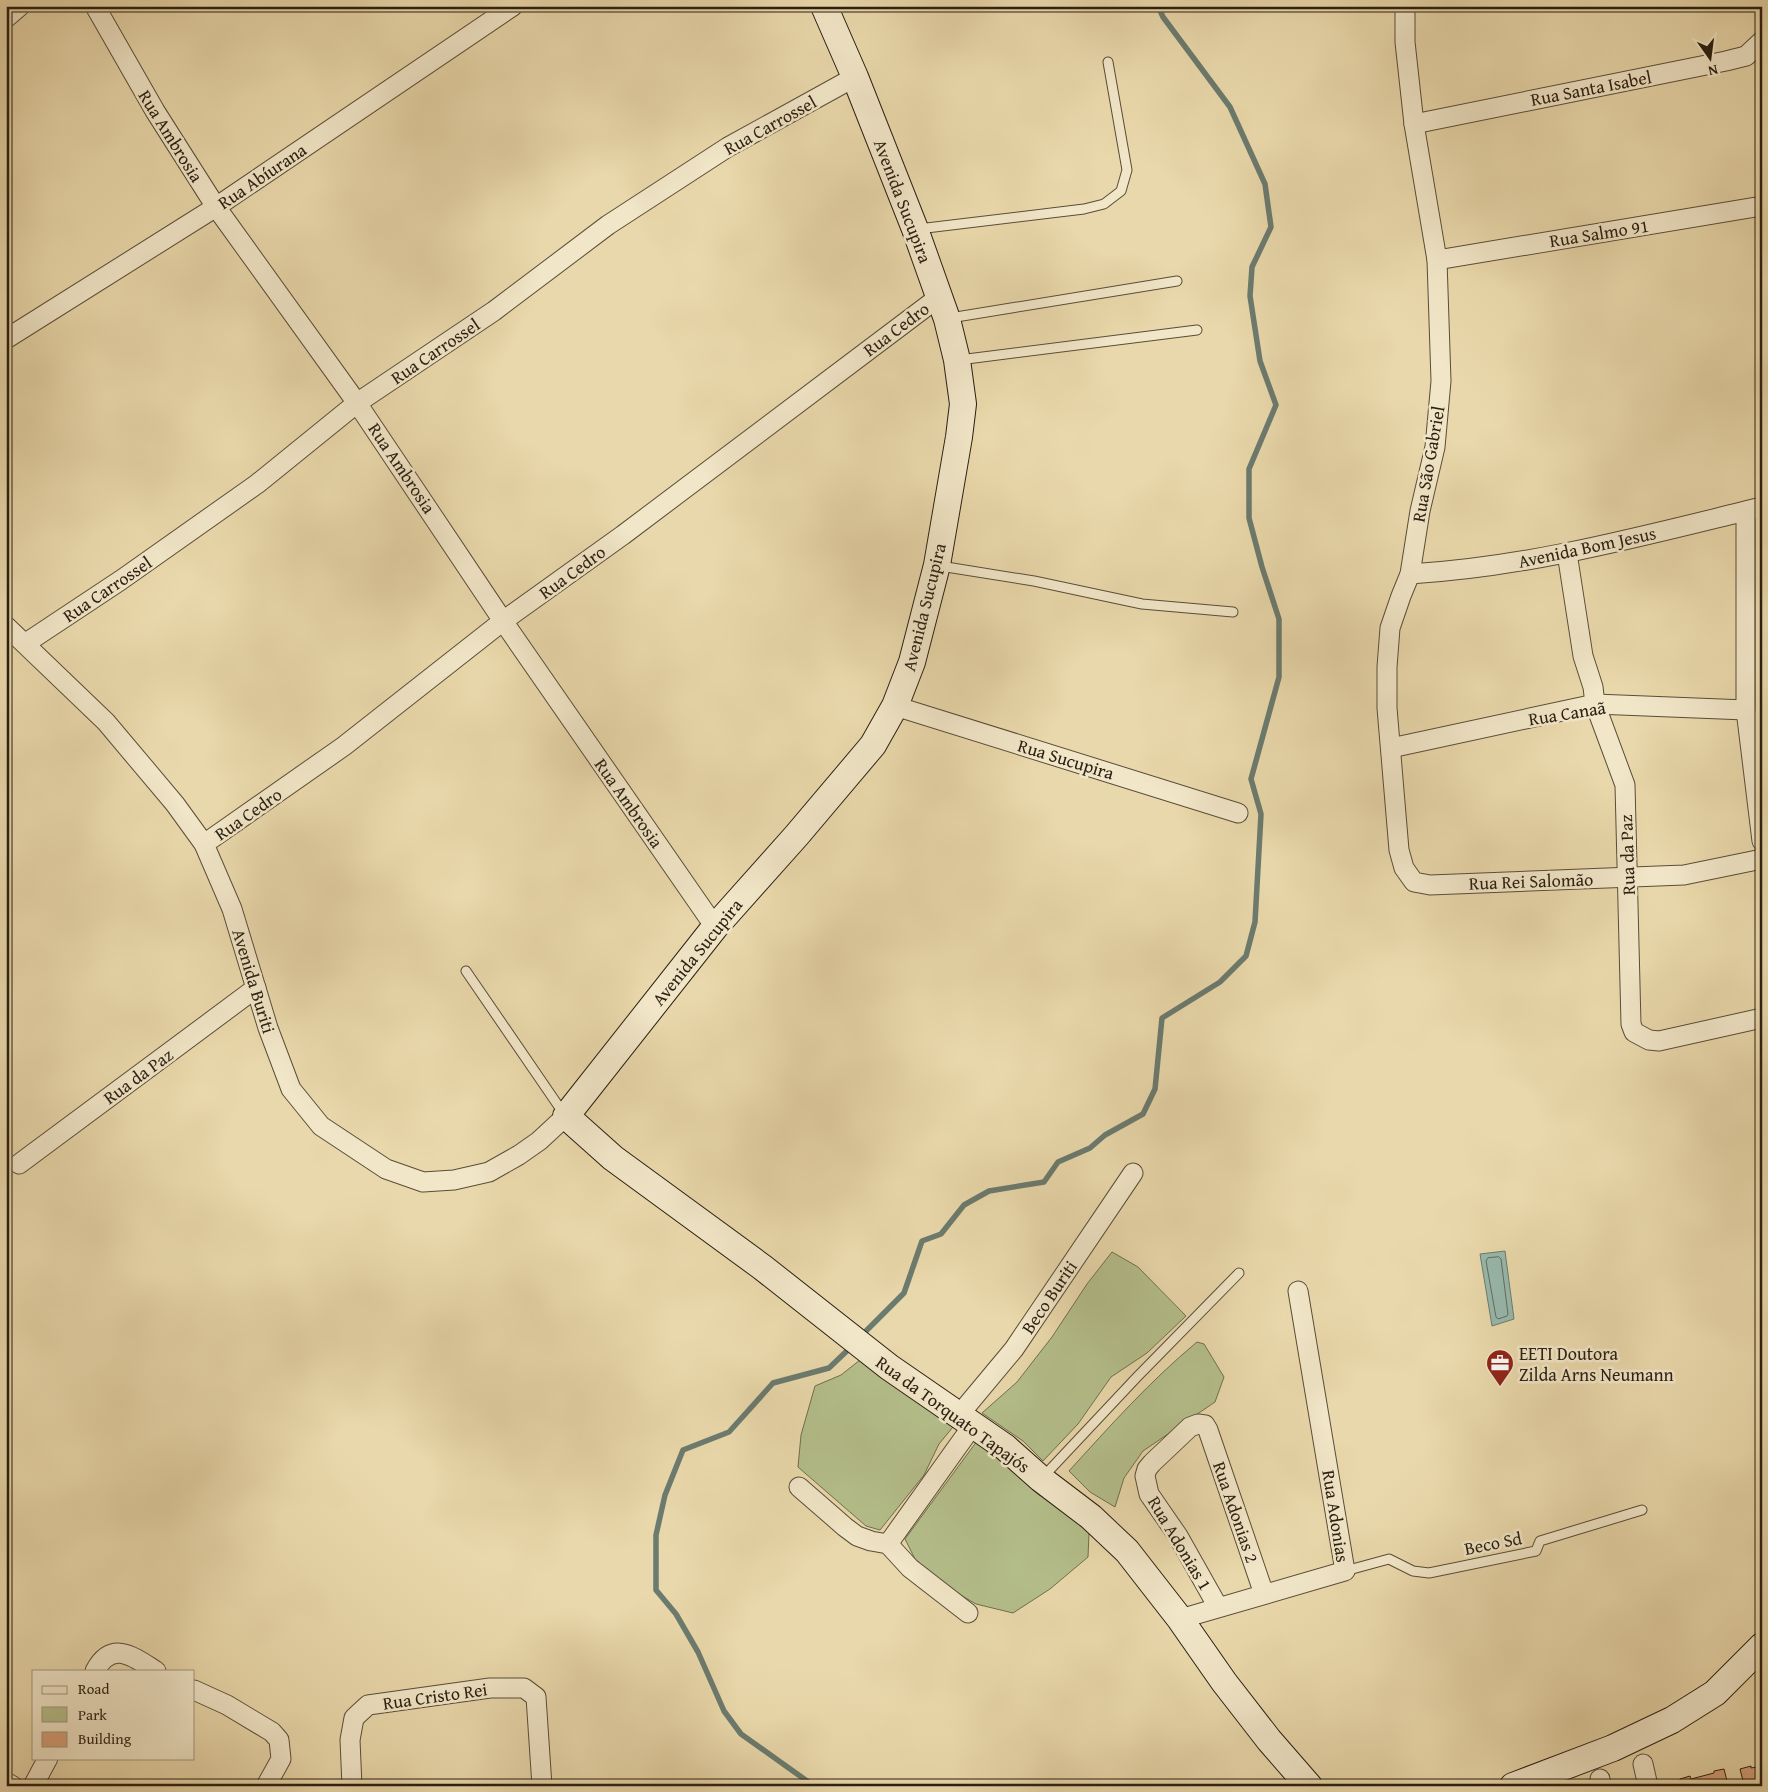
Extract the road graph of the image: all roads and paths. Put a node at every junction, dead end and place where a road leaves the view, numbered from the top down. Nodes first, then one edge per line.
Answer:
1 (20, 6) edge
2 (95, 6) edge
3 (513, 6) edge
4 (824, 6) edge
5 (1405, 6) edge
6 (6, 18) edge
7 (1762, 41) edge
8 (1754, 57) edge
9 (1108, 62) dead end
10 (855, 77) junction
11 (1414, 124) junction
12 (1762, 206) edge
13 (216, 207) junction
14 (915, 230) junction
15 (1437, 260) junction
16 (1176, 281) dead end
17 (943, 308) junction
18 (1198, 330) dead end
19 (6, 339) edge
20 (956, 360) junction
21 (357, 403) junction
22 (1754, 509) edge
23 (1567, 553) junction
24 (937, 565) junction
25 (1410, 574) junction
26 (1233, 612) dead end
27 (503, 621) junction
28 (6, 626) edge
29 (26, 643) junction
30 (1595, 704) junction
31 (895, 706) junction
32 (1746, 710) junction
33 (1391, 748) junction
34 (1238, 813) dead end
35 (1762, 841) edge
36 (204, 844) junction
37 (1762, 859) edge
38 (1628, 878) junction
39 (1448, 884) joint
40 (715, 927) junction
41 (466, 971) dead end
42 (256, 988) junction
43 (1762, 1018) edge
44 (566, 1116) junction
45 (19, 1164) dead end
46 (1134, 1173) dead end
47 (1239, 1273) dead end
48 (1298, 1291) dead end
49 (966, 1420) junction
50 (1208, 1430) joint
51 (1041, 1479) junction
52 (799, 1487) dead end
53 (1642, 1510) dead end
54 (888, 1544) junction
55 (1345, 1571) junction
56 (1264, 1594) junction
57 (1218, 1607) junction
58 (968, 1613) dead end
59 (1180, 1618) junction
60 (1762, 1646) edge
61 (95, 1670) edge
62 (154, 1670) edge
63 (195, 1690) edge
64 (47, 1760) edge
65 (1643, 1764) dead end
66 (6, 1782) edge
67 (268, 1782) edge
68 (13, 1786) edge
69 (33, 1786) edge
70 (352, 1786) edge
71 (542, 1786) edge
72 (1309, 1786) edge
73 (1513, 1786) edge
74 (1648, 1786) edge

1 - 6 street
2 - 13 street, Rua Ambrosia
3 - 13 street, Rua Abíurana
4 - 10 street, Avenida Sucupira
5 - 11 street, Rua São Gabriel
7 - 8 street, Rua Santa Isabel
8 - 11 street, Rua Santa Isabel
9 - 14 lane
10 - 14 street, Avenida Sucupira
10 - 21 street, Rua Carrossel
11 - 15 street, Rua São Gabriel
12 - 15 street, Rua Salmo 91
13 - 19 street, Rua Abíurana
13 - 21 street, Rua Ambrosia
14 - 17 street, Avenida Sucupira
15 - 25 street, Rua São Gabriel
16 - 17 lane
17 - 20 street, Avenida Sucupira
17 - 27 street, Rua Cedro
18 - 20 lane
20 - 24 street, Avenida Sucupira
21 - 27 street, Rua Ambrosia
21 - 29 street, Rua Carrossel
22 - 23 street, Avenida Bom Jesus
22 - 32 street
23 - 25 street, Avenida Bom Jesus
23 - 30 street, Rua da Paz
24 - 26 lane
24 - 31 street, Avenida Sucupira
25 - 33 street, Rua São Gabriel
27 - 36 street, Rua Cedro
27 - 40 street, Rua Ambrosia
28 - 29 street, Avenida Buriti
29 - 36 street, Avenida Buriti
30 - 32 street, Rua Canaã
30 - 33 street, Rua Canaã
30 - 38 street, Rua da Paz
31 - 34 street, Rua Sucupira
31 - 40 street, Avenida Sucupira
32 - 35 street
33 - 39 street, Rua São Gabriel
36 - 42 street, Avenida Buriti
37 - 38 street, Rua Rei Salomão
38 - 39 street, Rua Rei Salomão
38 - 43 street, Rua da Paz
40 - 44 street, Avenida Sucupira
41 - 44 lane
42 - 44 street, Avenida Buriti
42 - 45 street, Rua da Paz
44 - 49 street, Rua da Torquato Tapajós
46 - 49 street, Beco Buriti
47 - 51 lane
48 - 55 street, Rua Adonias
49 - 51 street, Rua da Torquato Tapajós
49 - 54 street, Beco Buriti
50 - 56 street, Rua Adonias 2
50 - 57 street, Rua Adonias 1
51 - 59 street, Rua da Torquato Tapajós
52 - 54 street
53 - 55 lane, Beco Sd
54 - 58 street
55 - 56 street, Rua Adonias
56 - 57 street, Rua Adonias
57 - 59 street, Rua Adonias
59 - 72 street, Rua da Torquato Tapajós
60 - 73 street
61 - 62 street
63 - 67 street
64 - 69 street
65 - 74 street
66 - 68 street
70 - 71 street, Rua Cristo Rei

